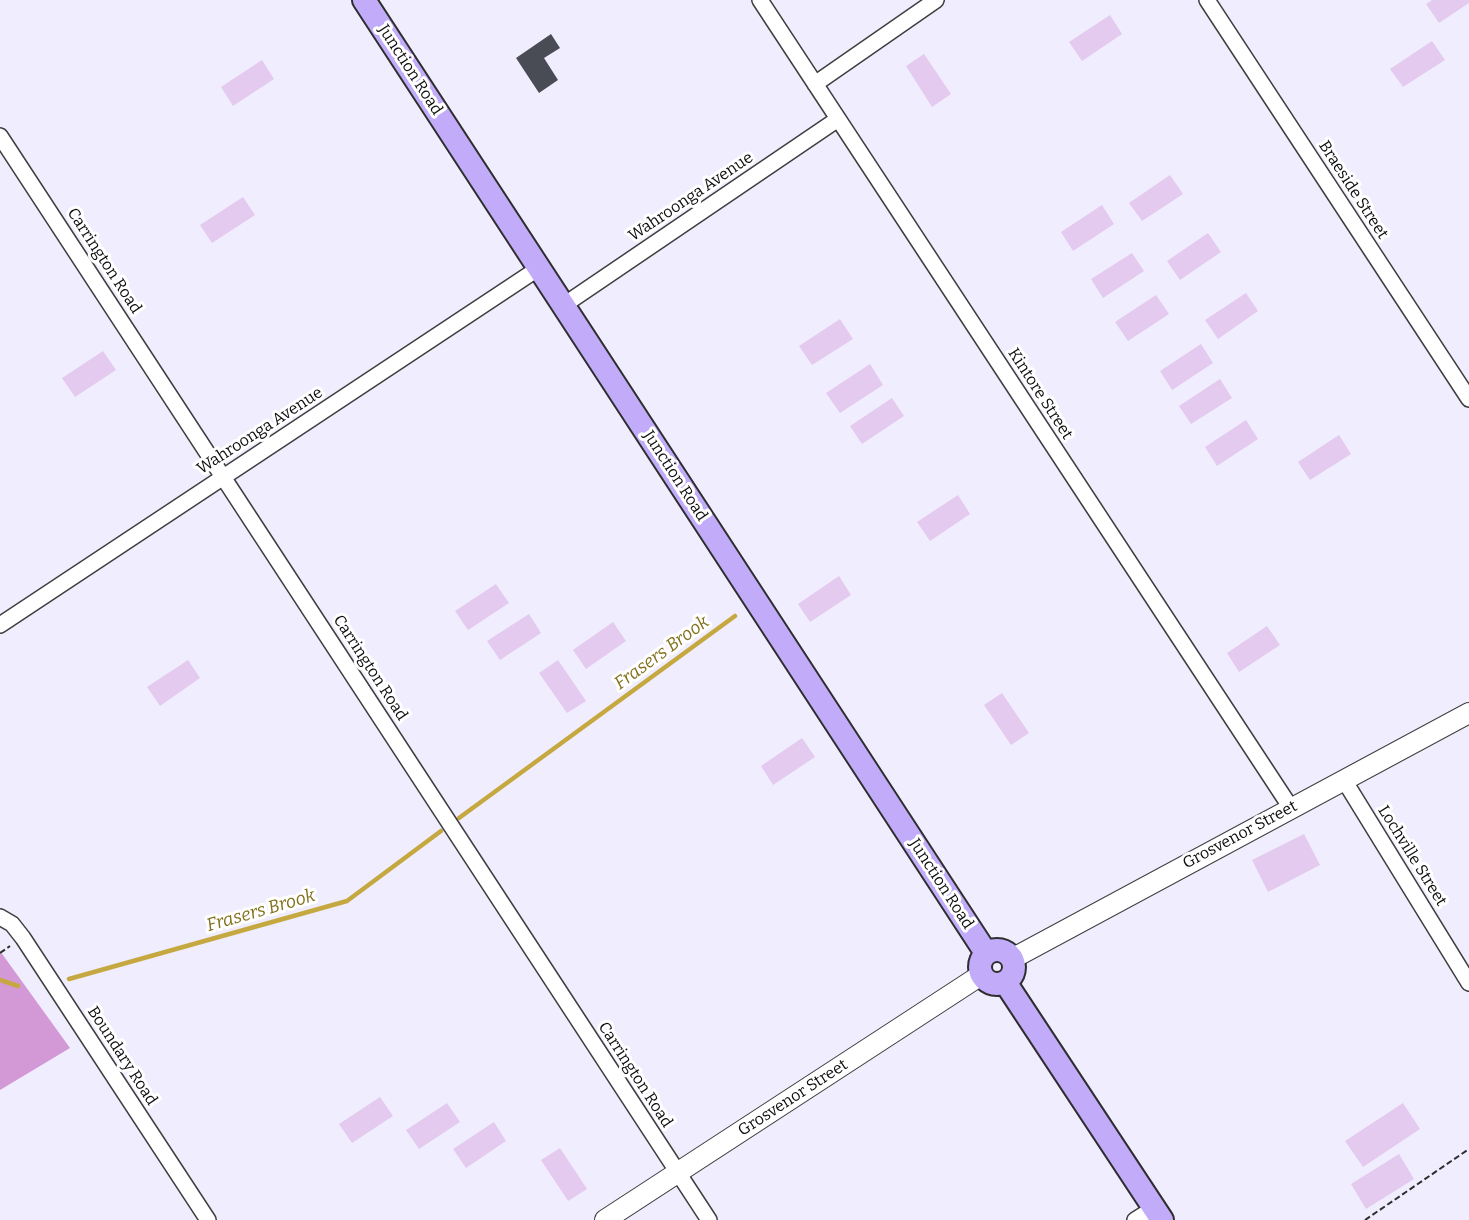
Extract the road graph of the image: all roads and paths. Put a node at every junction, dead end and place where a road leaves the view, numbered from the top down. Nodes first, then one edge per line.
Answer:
1 (364, 0) edge
2 (760, 0) edge
3 (936, 0) edge
4 (1207, 0) edge
5 (815, 84) junction
6 (838, 119) junction
7 (0, 136) edge
8 (539, 268) junction
9 (564, 305) junction
10 (1469, 399) edge
11 (224, 476) junction
12 (0, 625) edge
13 (1469, 712) edge
14 (1344, 780) junction
15 (1291, 808) junction
16 (0, 917) edge
17 (1011, 958) junction
18 (984, 964) junction
19 (1005, 982) junction
20 (1469, 983) edge
21 (1469, 1149) edge
22 (678, 1173) junction
23 (1150, 1216) edge
24 (208, 1220) edge
25 (605, 1220) edge
26 (709, 1220) edge
27 (1365, 1220) edge

1 - 8 main road, Junction Road
2 - 5 street, Kintore Street
3 - 5 street
4 - 10 street, Braeside Street
5 - 6 street, Kintore Street
6 - 9 street, Wahroonga Avenue
6 - 15 street, Kintore Street
7 - 11 street, Carrington Road
8 - 9 main road, Junction Road
8 - 11 street, Wahroonga Avenue
9 - 18 main road, Junction Road
11 - 12 street, Wahroonga Avenue
11 - 22 street, Carrington Road
13 - 14 street, Grosvenor Street
14 - 15 street, Grosvenor Street
14 - 20 street, Lochville Street
15 - 17 street, Grosvenor Street
16 - 24 street, Boundary Road
17 - 18 main road
17 - 19 main road
18 - 19 main road
18 - 22 street, Grosvenor Street
19 - 23 main road
21 - 27 path
22 - 25 street, Grosvenor Street
22 - 26 street, Carrington Road

